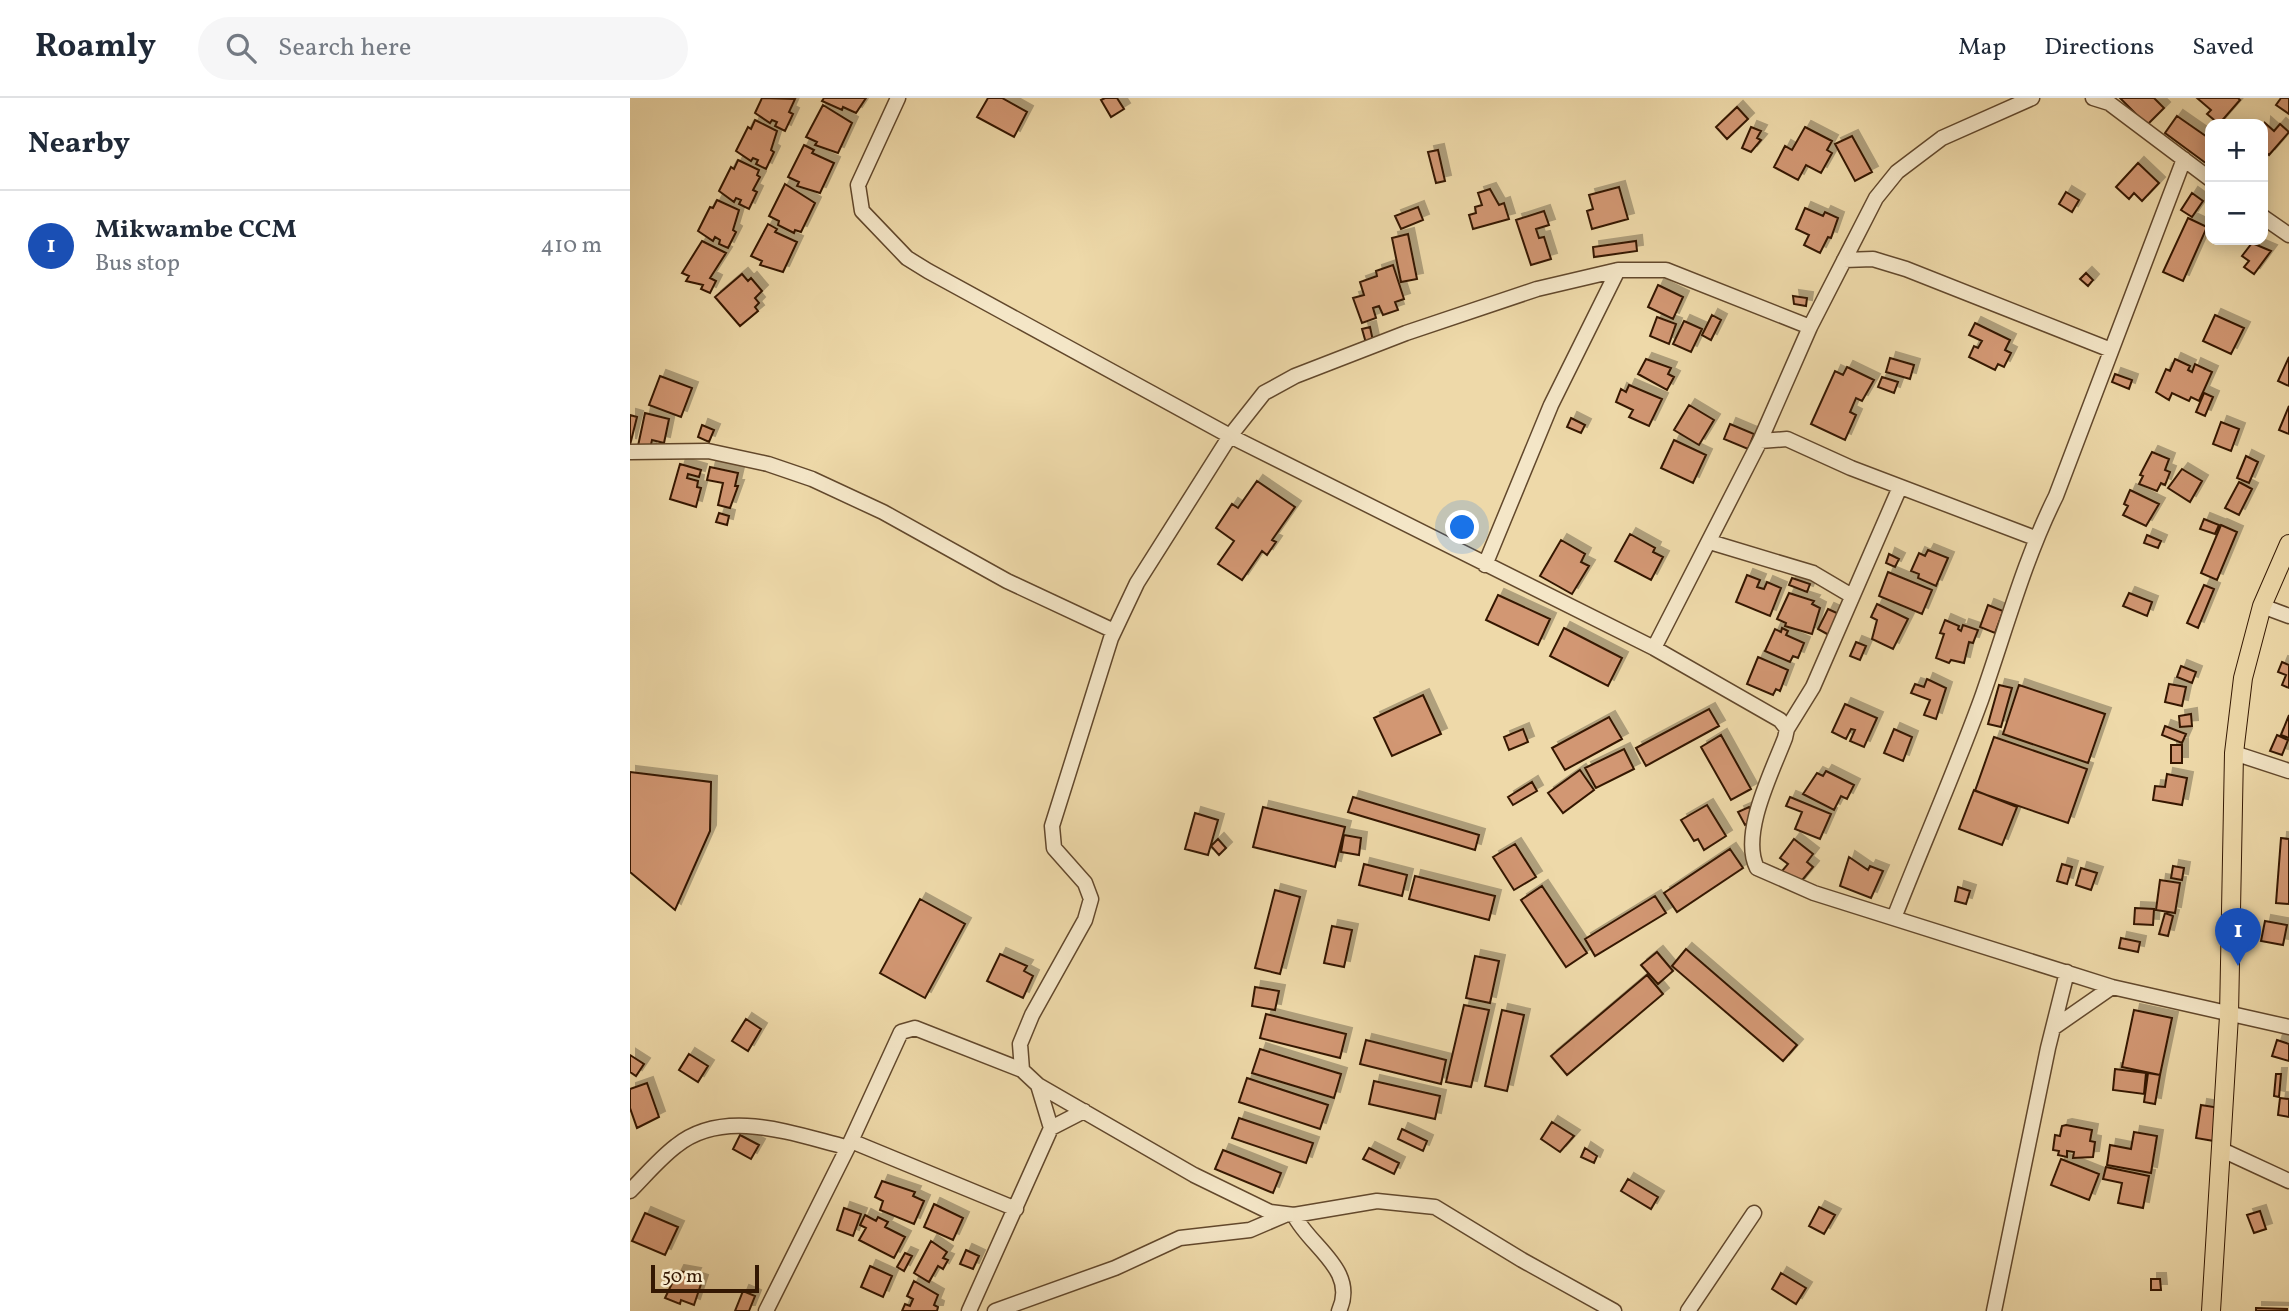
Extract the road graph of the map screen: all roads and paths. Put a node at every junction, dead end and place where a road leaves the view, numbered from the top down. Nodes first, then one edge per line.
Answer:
1 (898, 98) edge
2 (2030, 98) edge
3 (2093, 98) edge
4 (2184, 159) junction
5 (2205, 175) edge
6 (2268, 220) edge
7 (2289, 235) edge
8 (1844, 260) junction
9 (1618, 270) junction
10 (1810, 327) junction
11 (2111, 350) junction
12 (1773, 413) junction
13 (1230, 436) junction
14 (1787, 439) junction
15 (1760, 441) junction
16 (630, 452) edge
17 (1900, 487) junction
18 (2035, 538) junction
19 (1710, 542) junction
20 (2289, 544) edge
21 (1485, 565) junction
22 (1852, 597) junction
23 (2262, 606) junction
24 (2289, 616) edge
25 (1114, 631) junction
26 (1654, 648) junction
27 (1787, 729) junction
28 (2234, 752) junction
29 (2289, 771) edge
30 (1894, 918) junction
31 (2067, 972) junction
32 (2112, 987) junction
33 (2229, 1016) junction
34 (2289, 1027) edge
35 (2053, 1028) junction
36 (1022, 1070) junction
37 (1038, 1085) junction
38 (1084, 1111) junction
39 (1051, 1128) junction
40 (849, 1144) junction
41 (2220, 1149) junction
42 (2289, 1181) edge
43 (630, 1191) edge
44 (1016, 1209) junction
45 (1754, 1213) dead end
46 (1290, 1215) junction
47 (766, 1311) edge
48 (968, 1311) edge
49 (995, 1311) edge
50 (1339, 1311) edge
51 (1614, 1311) edge
52 (1688, 1311) edge
53 (1994, 1311) edge
54 (2211, 1311) edge

1 - 13 street
2 - 8 street
3 - 4 street
4 - 5 street
4 - 11 street
6 - 7 street
8 - 10 street
8 - 11 street
9 - 10 street
9 - 13 street
9 - 21 street
10 - 12 street
11 - 18 street
12 - 14 street
12 - 15 street
13 - 21 street
13 - 25 street
14 - 15 street
14 - 17 street
15 - 19 street
16 - 25 street
17 - 18 street
17 - 22 street
18 - 30 street
19 - 22 street
19 - 26 street
20 - 23 main road
21 - 26 street
22 - 27 street
23 - 24 street
23 - 28 main road
25 - 36 street
26 - 27 street
27 - 30 street
28 - 29 street
28 - 33 main road
30 - 31 street
31 - 32 street
31 - 35 street
32 - 33 street
32 - 35 street
33 - 34 street
33 - 41 main road
35 - 53 street
36 - 37 street
36 - 40 street
37 - 38 street
37 - 39 street
38 - 39 street
38 - 46 street
39 - 44 street
40 - 43 street
40 - 44 street
40 - 47 street
41 - 42 street
41 - 54 main road
44 - 48 street
45 - 52 street
46 - 49 street
46 - 50 street
46 - 51 street

